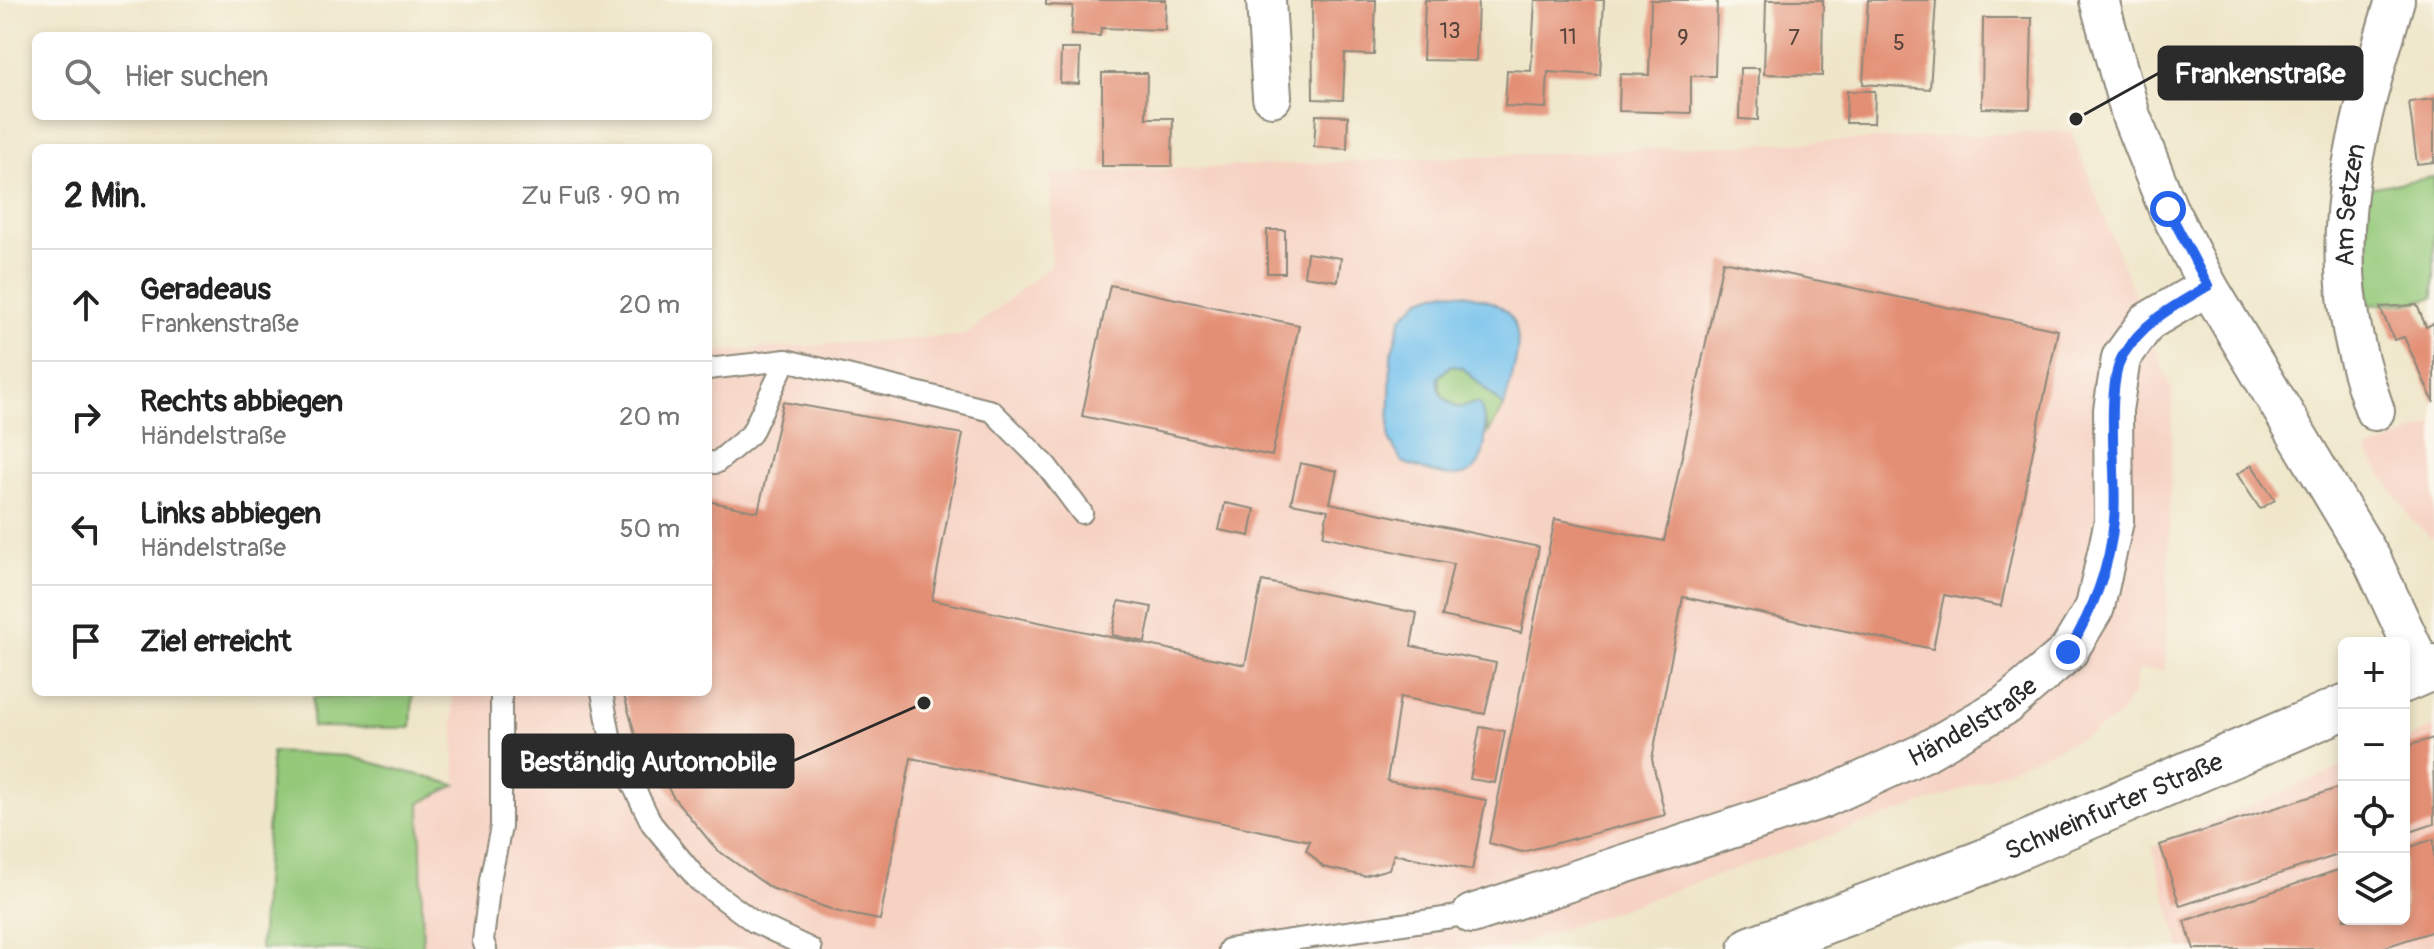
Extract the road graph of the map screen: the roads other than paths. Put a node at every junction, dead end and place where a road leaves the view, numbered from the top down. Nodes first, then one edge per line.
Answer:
1 (1266, 0) edge
2 (2099, 0) edge
3 (2395, 0) edge
4 (1272, 97) dead end
5 (2208, 286) junction
6 (786, 360) junction
7 (712, 369) edge
8 (2375, 411) dead end
9 (712, 462) edge
10 (1082, 513) dead end
11 (2424, 678) edge
12 (501, 696) edge
13 (603, 696) edge
14 (2339, 709) edge
15 (1472, 914) joint
16 (486, 949) edge
17 (811, 949) edge
18 (1229, 949) edge
19 (1751, 949) edge

1 - 4 street
2 - 5 street
3 - 8 street, Am Setzen
5 - 11 street
5 - 15 street, Händelstraße
6 - 7 lane
6 - 9 lane
6 - 10 lane
12 - 16 lane
13 - 17 lane
14 - 19 street, Schweinfurter Straße
15 - 18 lane

